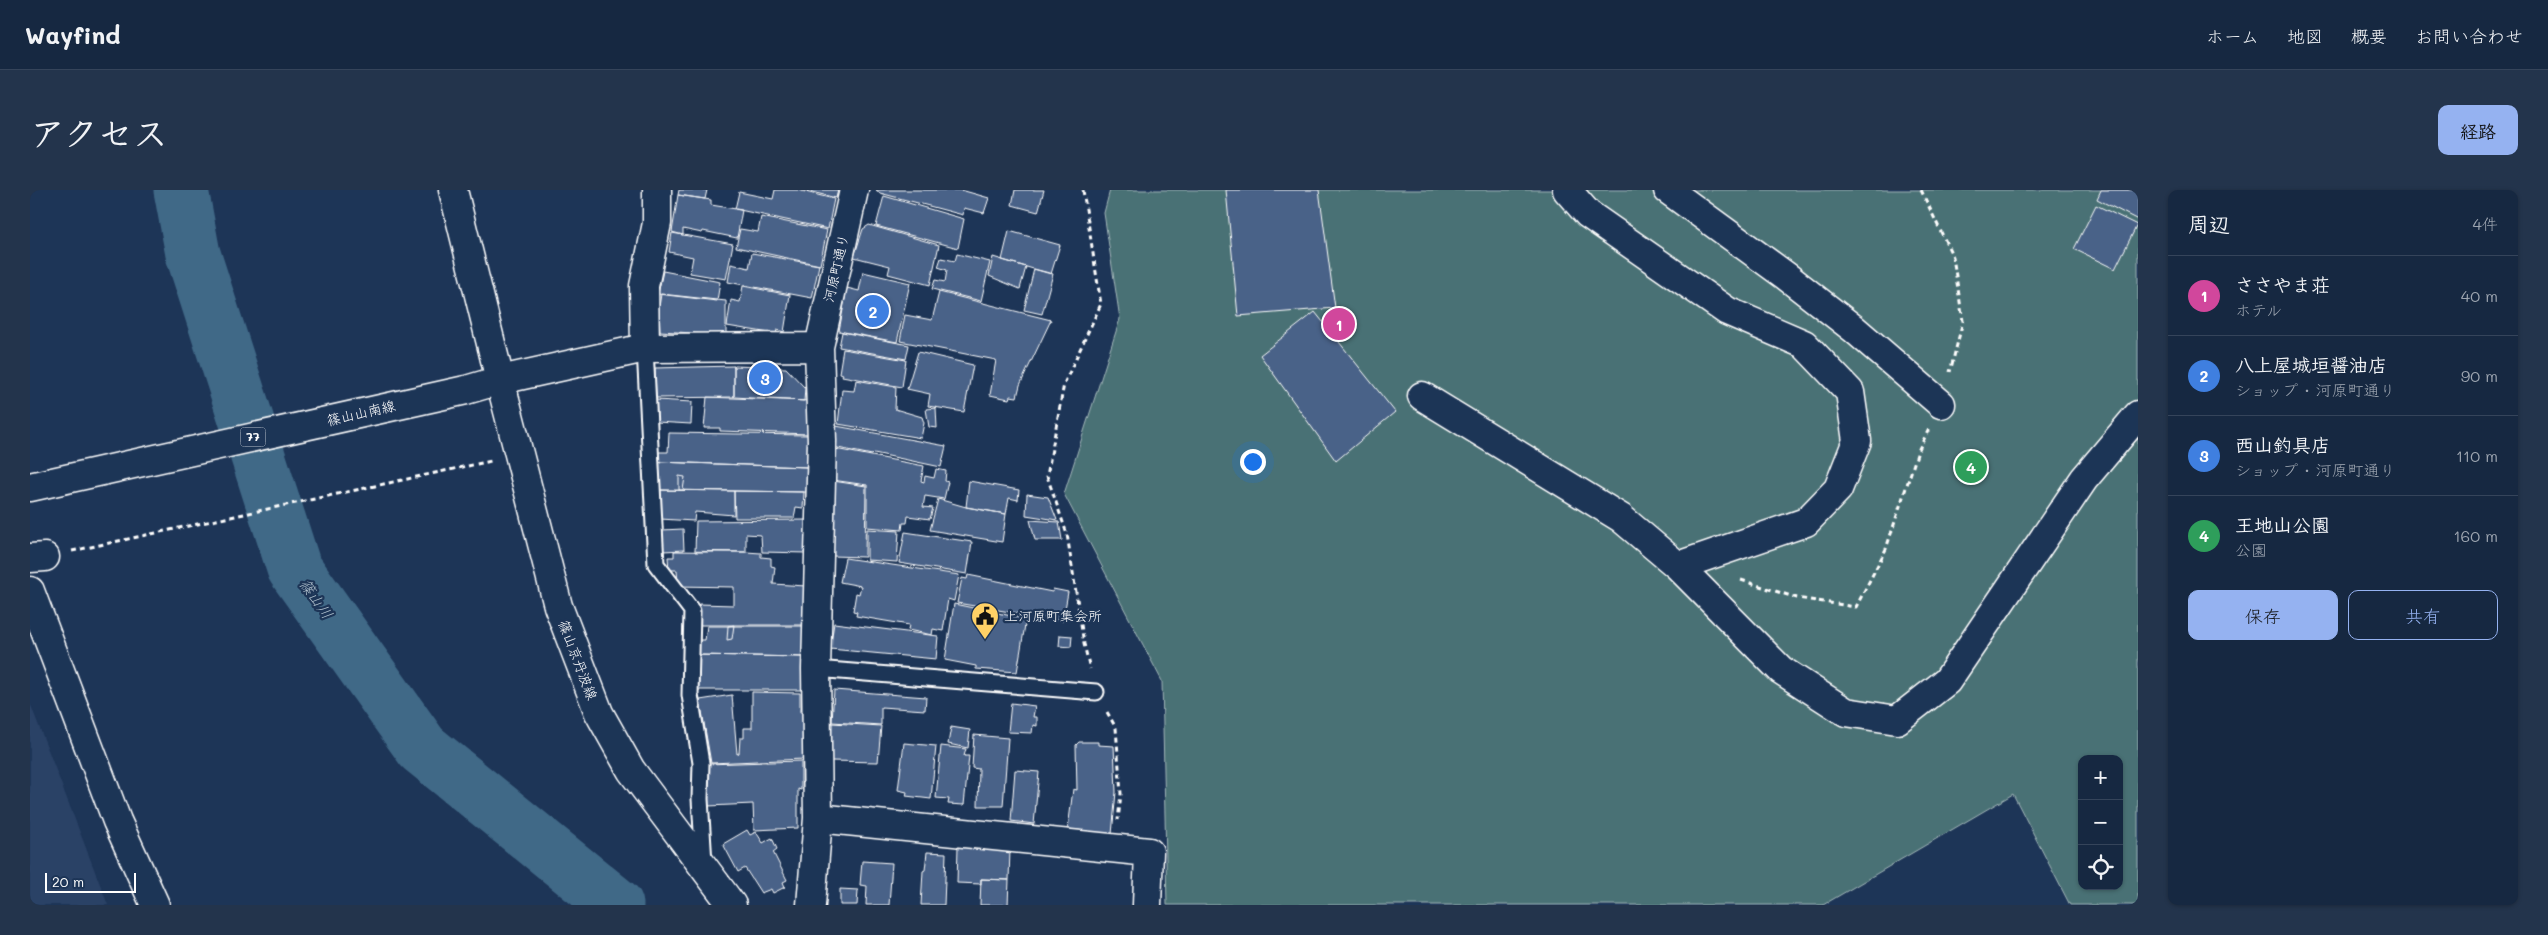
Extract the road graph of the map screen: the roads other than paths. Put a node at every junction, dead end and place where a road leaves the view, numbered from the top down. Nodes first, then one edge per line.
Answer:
1 (453, 190) edge
2 (657, 190) edge
3 (854, 190) edge
4 (1567, 190) edge
5 (1668, 190) edge
6 (819, 346) junction
7 (645, 348) junction
8 (500, 380) junction
9 (1422, 396) dead end
10 (1941, 404) road end
11 (2138, 415) edge
12 (35, 486) edge
13 (1678, 566) junction
14 (30, 591) edge
15 (816, 669) junction
16 (1096, 692) road end
17 (818, 818) junction
18 (704, 871) junction
19 (155, 905) edge
20 (732, 905) edge
21 (811, 905) edge
22 (1147, 905) edge

1 - 8 street
2 - 7 street
3 - 6 street, 河原町通り
4 - 13 street
5 - 10 street
6 - 7 street, 篠山山南線
6 - 15 street, 河原町通り
7 - 8 street, 篠山山南線
7 - 18 lane
8 - 12 street, 篠山山南線 / 77
8 - 18 street, 篠山京丹波線
9 - 13 street
11 - 13 street
14 - 19 street
15 - 16 lane
15 - 17 street, 河原町通り
17 - 21 street, 河原町通り
17 - 22 street
18 - 20 street, 篠山京丹波線

